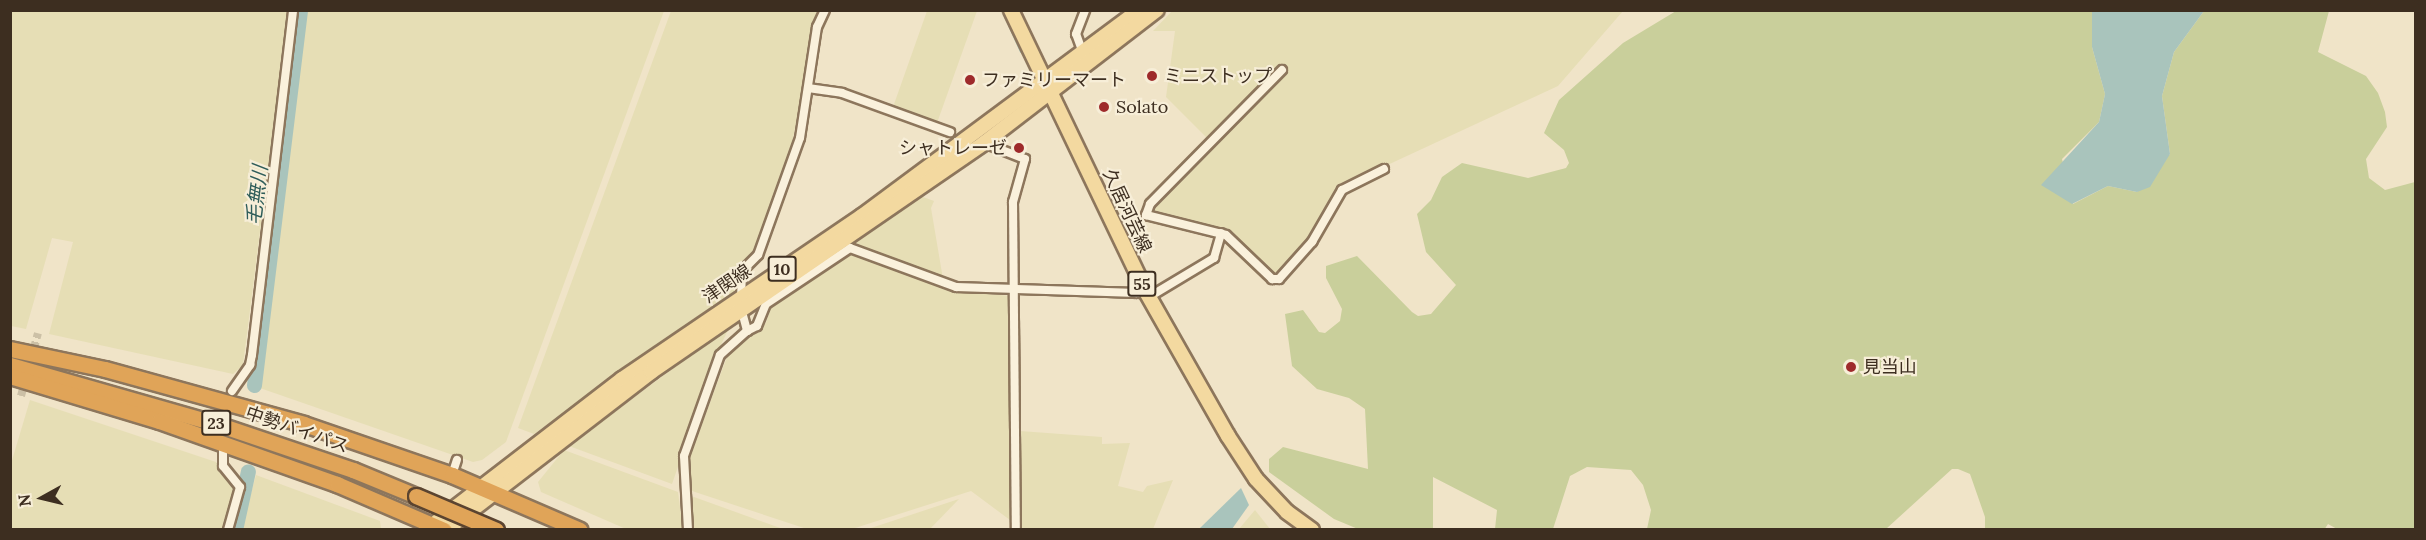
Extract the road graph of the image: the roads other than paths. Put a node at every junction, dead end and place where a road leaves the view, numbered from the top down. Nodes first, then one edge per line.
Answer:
1 (293, 10) edge
2 (825, 10) edge
3 (1011, 10) edge
4 (1085, 10) edge
5 (1139, 10) edge
6 (1157, 10) edge
7 (1083, 53) junction
8 (1281, 70) dead end
9 (808, 87) junction
10 (1048, 87) junction
11 (950, 132) dead end
12 (984, 143) junction
13 (1384, 169) dead end
14 (1221, 233) junction
15 (1013, 288) junction
16 (745, 293) junction
17 (1147, 294) junction
18 (741, 308) junction
19 (747, 331) junction
20 (10, 349) edge
21 (10, 364) edge
22 (10, 376) edge
23 (232, 391) tunnel mouth
24 (223, 448) dead end
25 (458, 460) dead end
26 (452, 475) junction
27 (487, 490) junction
28 (437, 528) edge
29 (228, 530) edge
30 (496, 530) edge
31 (580, 530) edge
32 (688, 530) edge
33 (1016, 530) edge
34 (1312, 530) edge

1 - 23 street
2 - 9 street
3 - 10 main road, 久居河芸線 / 55
4 - 7 street
5 - 7 main road, 津関線 / 10
6 - 10 main road, 津関線 / 10
7 - 10 main road, 津関線 / 10
8 - 14 street
9 - 11 street
9 - 16 street
10 - 12 main road, 津関線 / 10
10 - 16 main road, 津関線 / 10
10 - 17 main road, 久居河芸線 / 55
12 - 15 street
12 - 18 main road, 津関線 / 10
13 - 14 street
14 - 17 street
15 - 17 street
15 - 19 street
15 - 33 street
16 - 18 street
16 - 27 main road, 津関線 / 10
17 - 34 main road, 久居河芸線 / 55
18 - 19 street
18 - 27 main road, 津関線 / 10
19 - 32 street
20 - 26 highway
21 - 30 highway, 中勢バイパス / 23, bridge
22 - 28 highway
24 - 29 street
25 - 26 street
26 - 27 highway
27 - 28 main road, 津関線 / 10
27 - 31 highway

